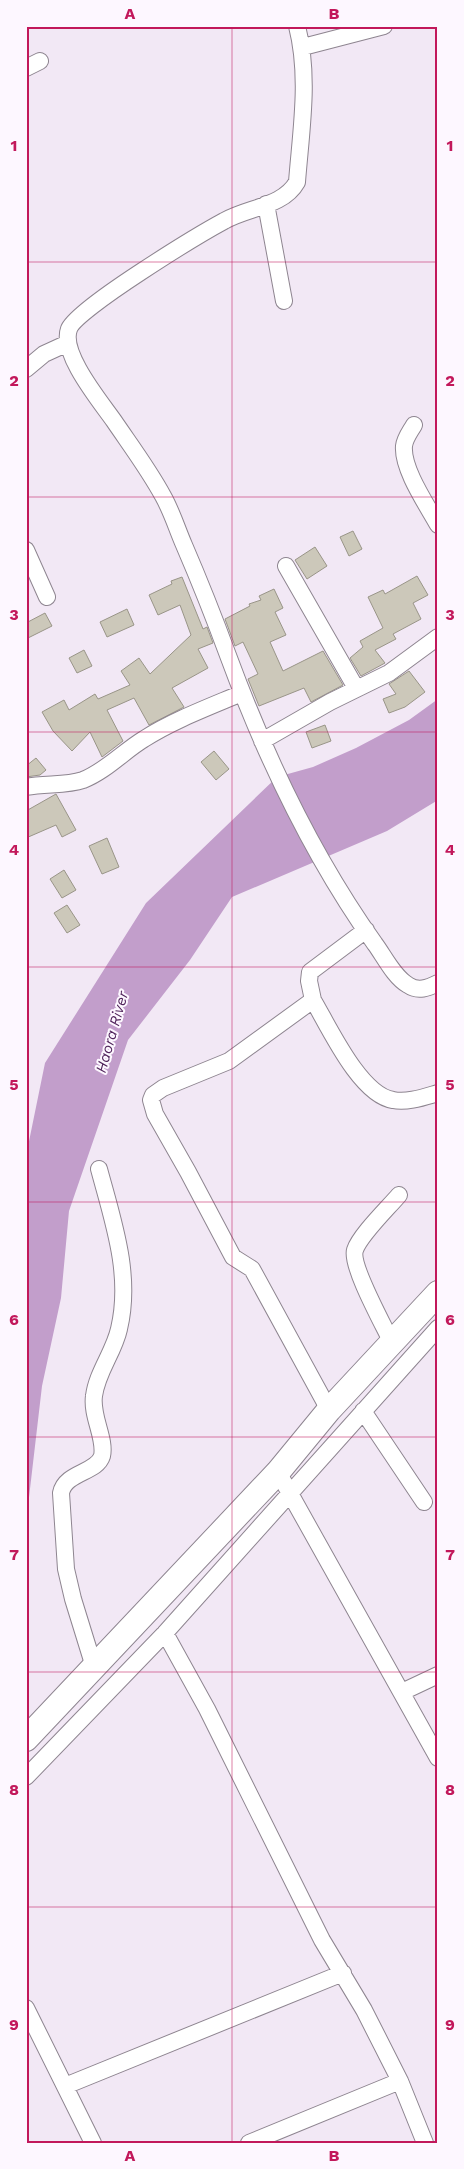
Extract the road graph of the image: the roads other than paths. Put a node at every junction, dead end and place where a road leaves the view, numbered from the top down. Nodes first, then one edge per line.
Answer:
1 (297, 26) edge
2 (384, 26) edge
3 (303, 47) junction
4 (266, 204) junction
5 (284, 301) dead end
6 (68, 343) junction
7 (26, 369) edge
8 (414, 425) dead end
9 (438, 525) edge
10 (26, 550) edge
11 (286, 566) dead end
12 (47, 597) dead end
13 (438, 637) edge
14 (356, 688) junction
15 (242, 693) junction
16 (262, 742) junction
17 (26, 787) edge
18 (366, 930) junction
19 (438, 983) edge
20 (313, 1000) junction
21 (438, 1093) edge
22 (99, 1169) dead end
23 (399, 1195) dead end
24 (438, 1293) edge
25 (438, 1328) edge
26 (392, 1343) junction
27 (330, 1410) junction
28 (363, 1411) junction
29 (278, 1472) junction
30 (290, 1495) junction
31 (424, 1502) dead end
32 (166, 1633) junction
33 (94, 1667) junction
34 (438, 1675) edge
35 (402, 1692) junction
36 (26, 1739) edge
37 (438, 1758) edge
38 (26, 1777) edge
39 (343, 1973) junction
40 (26, 2008) edge
41 (400, 2081) junction
42 (65, 2086) junction
43 (94, 2143) edge
44 (249, 2143) edge
45 (425, 2143) edge

1 - 3 street
2 - 3 street
3 - 4 street
4 - 5 street
4 - 6 street
6 - 7 street
6 - 15 street
8 - 9 street
10 - 12 street
11 - 14 street
13 - 14 street
14 - 16 street
15 - 16 street
15 - 17 street
16 - 18 street
18 - 19 street
18 - 20 street
20 - 21 street
20 - 27 street
22 - 33 street
23 - 26 street
24 - 26 main road
25 - 28 street
26 - 27 main road
27 - 29 main road
28 - 30 street
28 - 31 street
29 - 30 street
29 - 33 main road
30 - 32 street
30 - 35 street
32 - 38 street
32 - 39 street
33 - 36 main road
34 - 35 street
35 - 37 street
39 - 41 street
39 - 42 street
40 - 42 street
41 - 44 street
41 - 45 street
42 - 43 street

